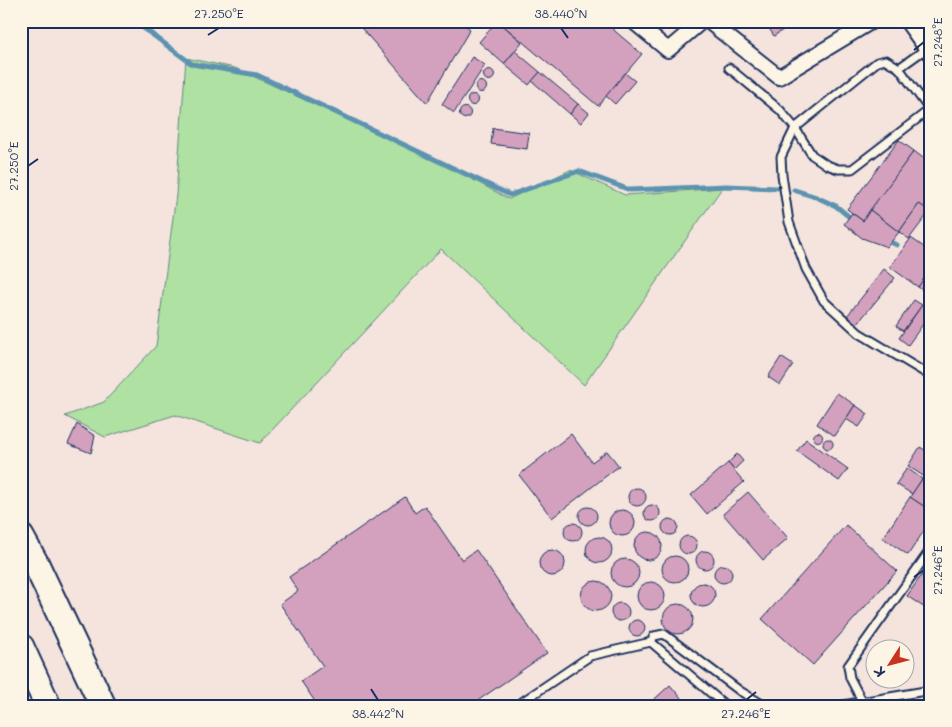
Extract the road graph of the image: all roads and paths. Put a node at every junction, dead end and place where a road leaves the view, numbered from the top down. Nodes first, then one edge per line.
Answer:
1 (632, 21) edge
2 (702, 21) edge
3 (708, 21) edge
4 (872, 21) edge
5 (910, 21) edge
6 (930, 47) edge
7 (729, 68) dead end
8 (899, 68) junction
9 (930, 111) edge
10 (795, 128) junction
11 (929, 376) dead end
12 (21, 537) edge
13 (931, 549) edge
14 (651, 642) junction
15 (21, 646) edge
16 (931, 690) edge
17 (862, 701) junction
18 (48, 706) edge
19 (103, 706) edge
20 (516, 706) edge
21 (726, 706) edge
22 (776, 706) edge
23 (837, 706) edge

1 - 2 street
3 - 4 street
5 - 6 main road
6 - 8 lane
7 - 10 lane
8 - 9 lane
8 - 10 lane
9 - 10 lane
10 - 11 lane
12 - 19 highway
13 - 17 lane
14 - 20 lane
14 - 21 lane
14 - 22 lane
15 - 18 highway
16 - 17 lane
17 - 23 lane

